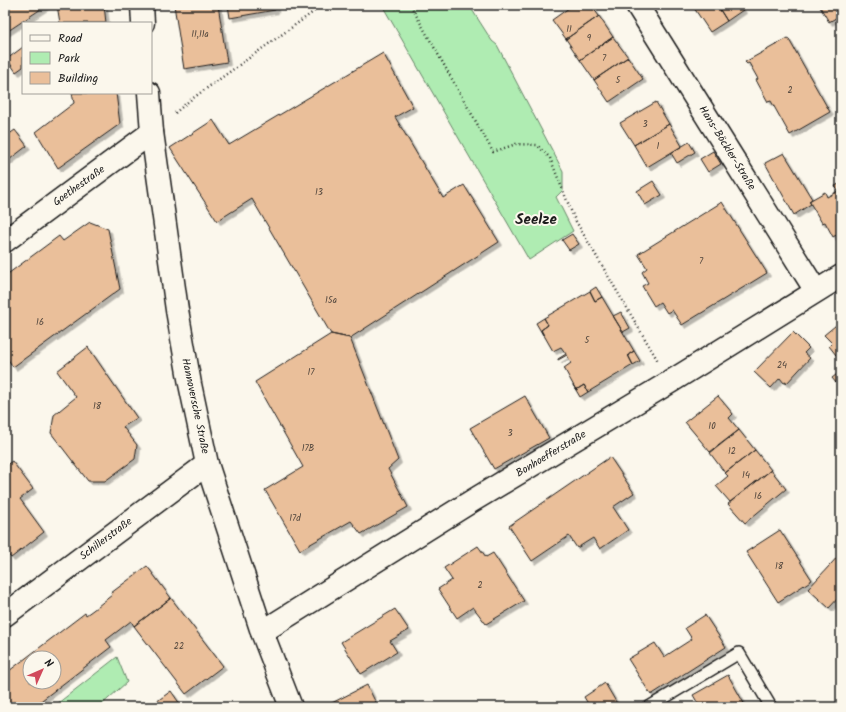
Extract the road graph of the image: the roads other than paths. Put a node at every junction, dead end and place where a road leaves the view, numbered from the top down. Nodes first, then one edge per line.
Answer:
1 (142, 5) edge
2 (637, 5) edge
3 (143, 22) edge
4 (149, 94) edge
5 (152, 132) junction
6 (5, 241) edge
7 (841, 276) edge
8 (816, 291) junction
9 (207, 464) junction
10 (5, 615) edge
11 (262, 632) junction
12 (291, 707) edge
13 (648, 707) edge
14 (771, 707) edge

1 - 3 street
2 - 8 street, Hans-Böckler-Straße
4 - 5 street, Hannoversche Straße
5 - 6 street, Goethestraße
5 - 9 street, Hannoversche Straße
7 - 8 street, Bonhoefferstraße
8 - 11 street, Bonhoefferstraße
9 - 10 street, Schillerstraße
9 - 11 street, Hannoversche Straße
11 - 12 street, Hannoversche Straße
13 - 14 lane

